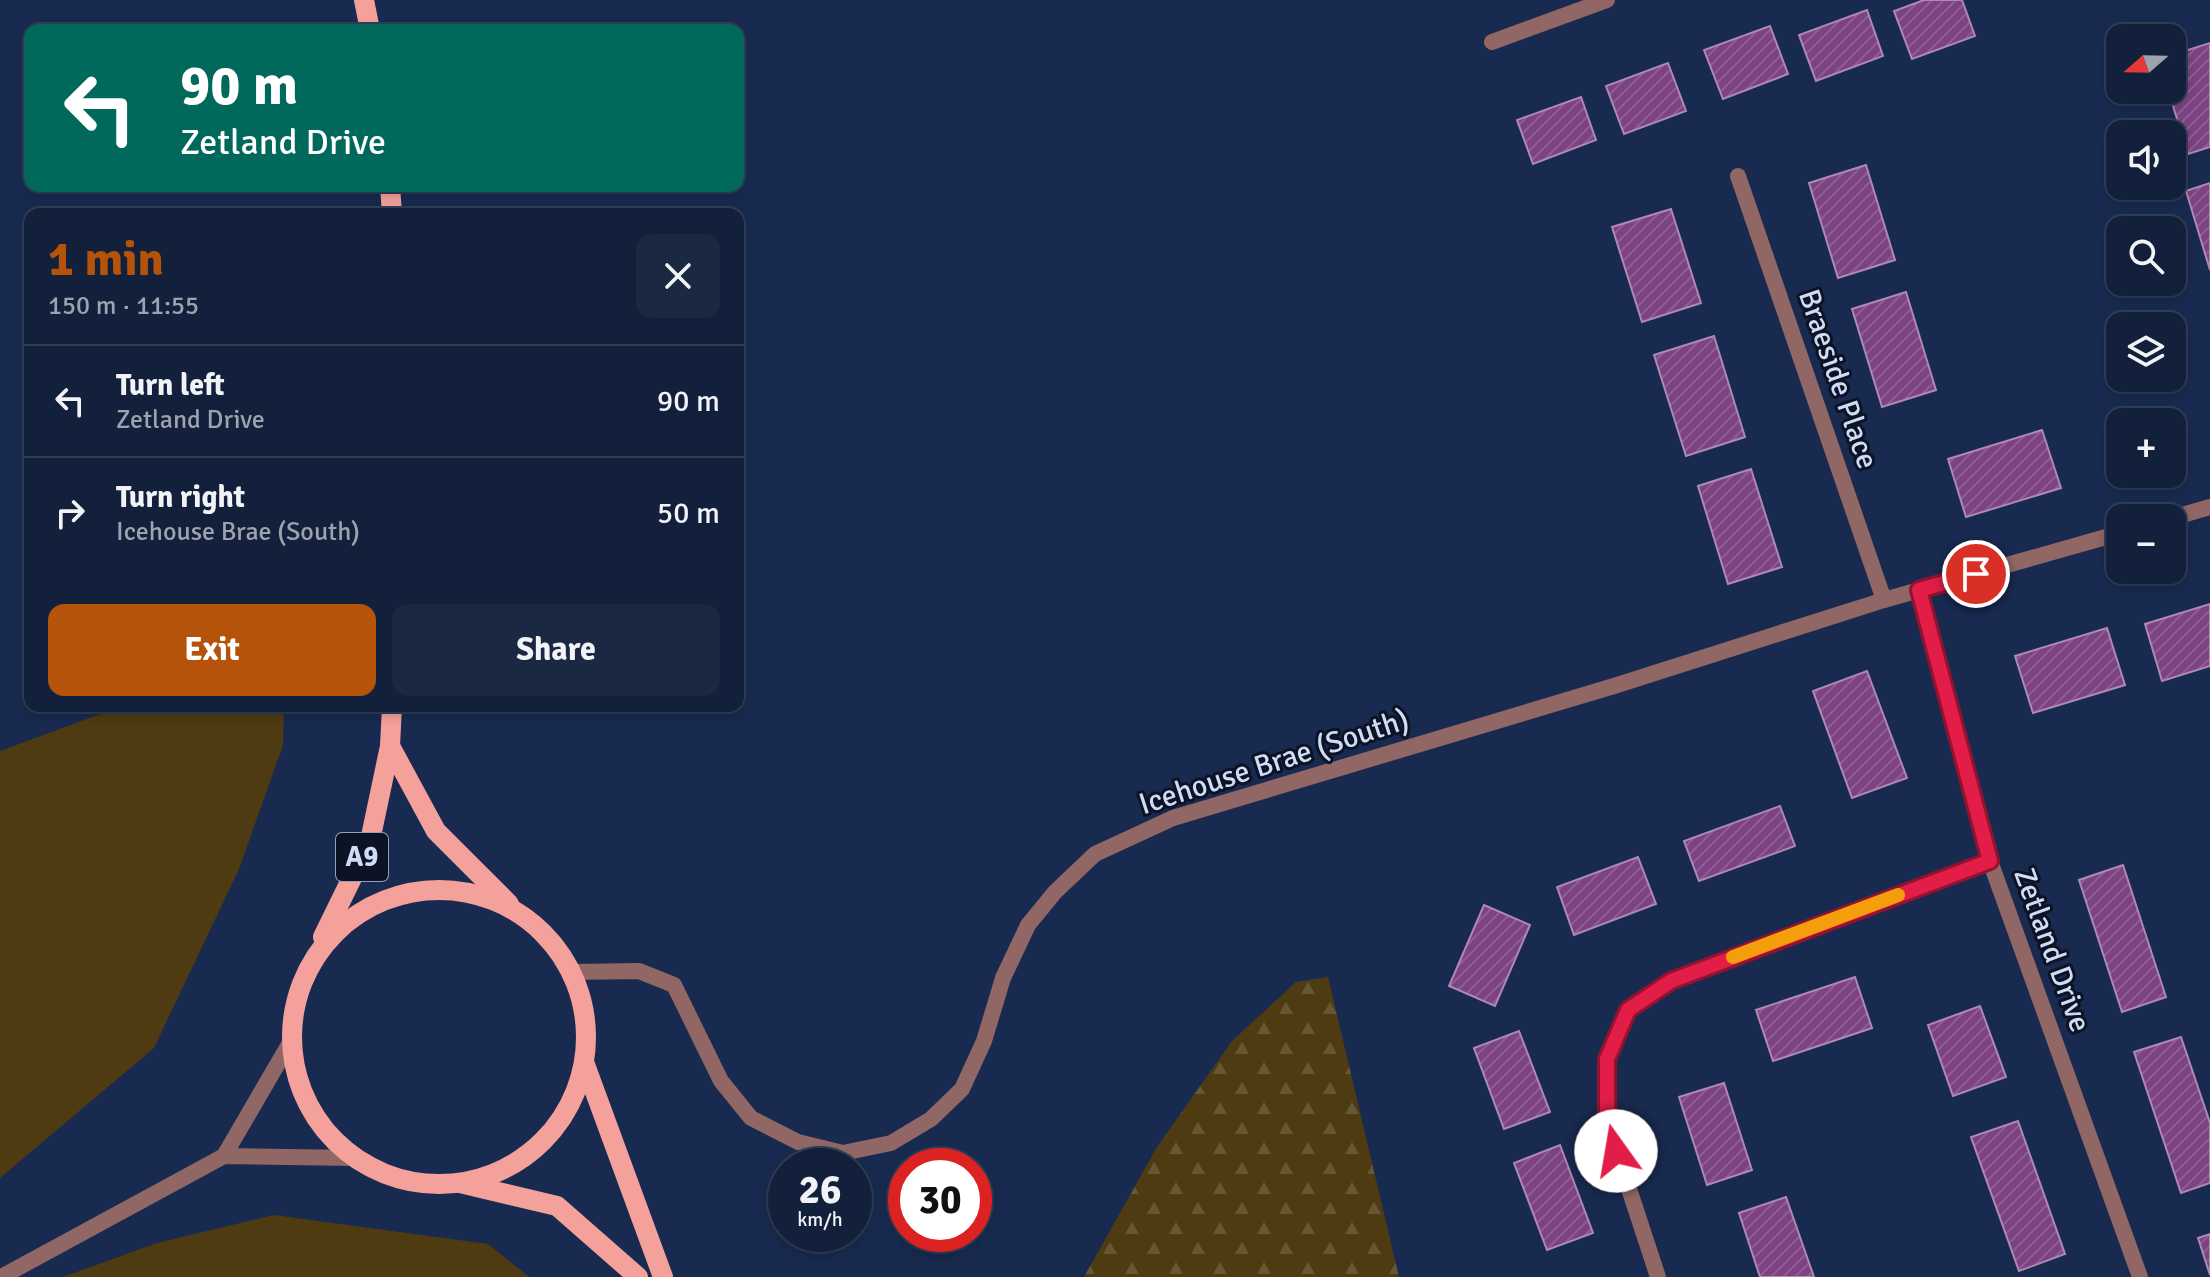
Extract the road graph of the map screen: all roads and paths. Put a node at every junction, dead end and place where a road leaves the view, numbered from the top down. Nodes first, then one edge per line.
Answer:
1 (364, 0) edge
2 (1607, 0) edge
3 (369, 24) edge
4 (1492, 42) dead end
5 (1738, 176) dead end
6 (2210, 507) edge
7 (2186, 514) edge
8 (2106, 537) edge
9 (1919, 590) junction
10 (1884, 600) junction
11 (392, 712) edge
12 (390, 746) junction
13 (1990, 861) junction
14 (516, 911) junction
15 (312, 961) junction
16 (572, 972) junction
17 (291, 1041) junction
18 (584, 1062) junction
19 (224, 1156) junction
20 (355, 1158) junction
21 (460, 1183) junction
22 (1, 1277) edge
23 (638, 1277) edge
24 (663, 1277) edge
25 (1658, 1277) edge
26 (2140, 1277) edge

1 - 3 main road
2 - 4 street
5 - 10 street, Braeside Place
6 - 7 street
8 - 9 street, Icehouse Brae (South)
9 - 10 street, Icehouse Brae (South)
9 - 13 street, Zetland Drive
10 - 16 street, Icehouse Brae (South)
11 - 12 main road, A9
12 - 14 main road, A9
12 - 15 main road, A9
13 - 25 street
13 - 26 street, Zetland Drive
14 - 15 main road
14 - 16 main road
15 - 17 main road
16 - 18 main road
17 - 19 street
17 - 20 main road
18 - 21 main road
18 - 24 main road
19 - 20 street
19 - 22 street
20 - 21 main road
21 - 23 main road

